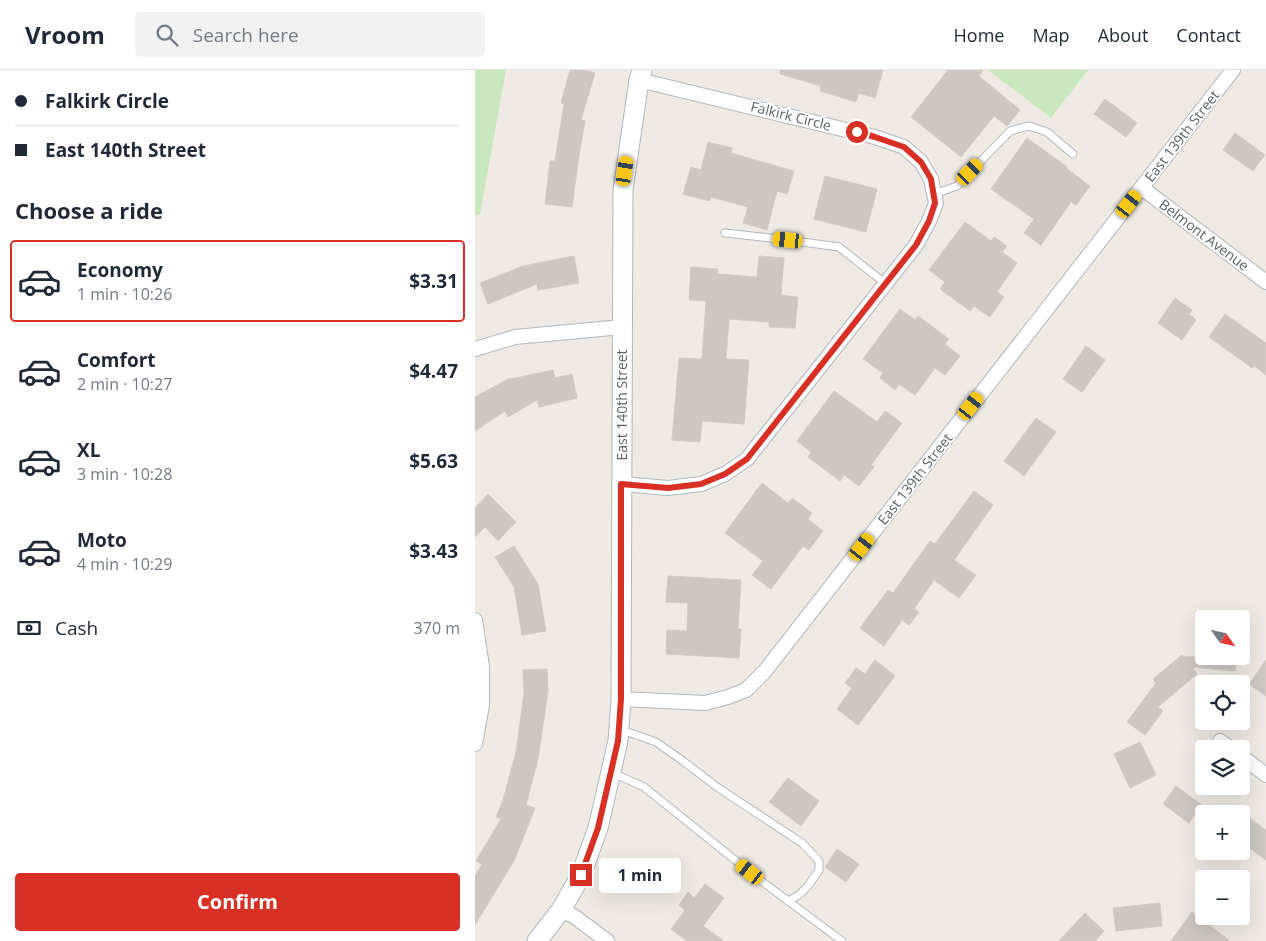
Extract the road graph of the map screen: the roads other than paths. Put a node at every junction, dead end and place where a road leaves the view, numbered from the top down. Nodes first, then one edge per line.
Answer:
1 (1233, 70) edge
2 (641, 75) edge
3 (1073, 154) dead end
4 (1142, 188) junction
5 (934, 194) junction
6 (725, 233) dead end
7 (1266, 282) edge
8 (885, 284) junction
9 (622, 327) junction
10 (475, 349) edge
11 (621, 484) junction
12 (475, 620) edge
13 (621, 699) junction
14 (619, 729) junction
15 (475, 744) edge
16 (1250, 763) edge
17 (610, 772) junction
18 (1266, 775) edge
19 (788, 901) junction
20 (561, 910) junction
21 (537, 941) edge
22 (607, 941) edge
23 (842, 941) edge

1 - 4 street, East 139th Street
2 - 5 street, Falkirk Circle
2 - 9 street, East 140th Street
3 - 5 lane
4 - 7 street, Belmont Avenue
4 - 13 street, East 139th Street
5 - 8 street, Falkirk Circle
6 - 8 lane
8 - 11 street, Falkirk Circle
9 - 10 street
9 - 11 street, East 140th Street
11 - 13 street, East 140th Street
12 - 15 street
13 - 14 street, East 140th Street
14 - 17 street, East 140th Street
14 - 19 lane
16 - 18 street
17 - 19 lane
17 - 20 street, East 140th Street
19 - 23 lane
20 - 21 street
20 - 22 street

